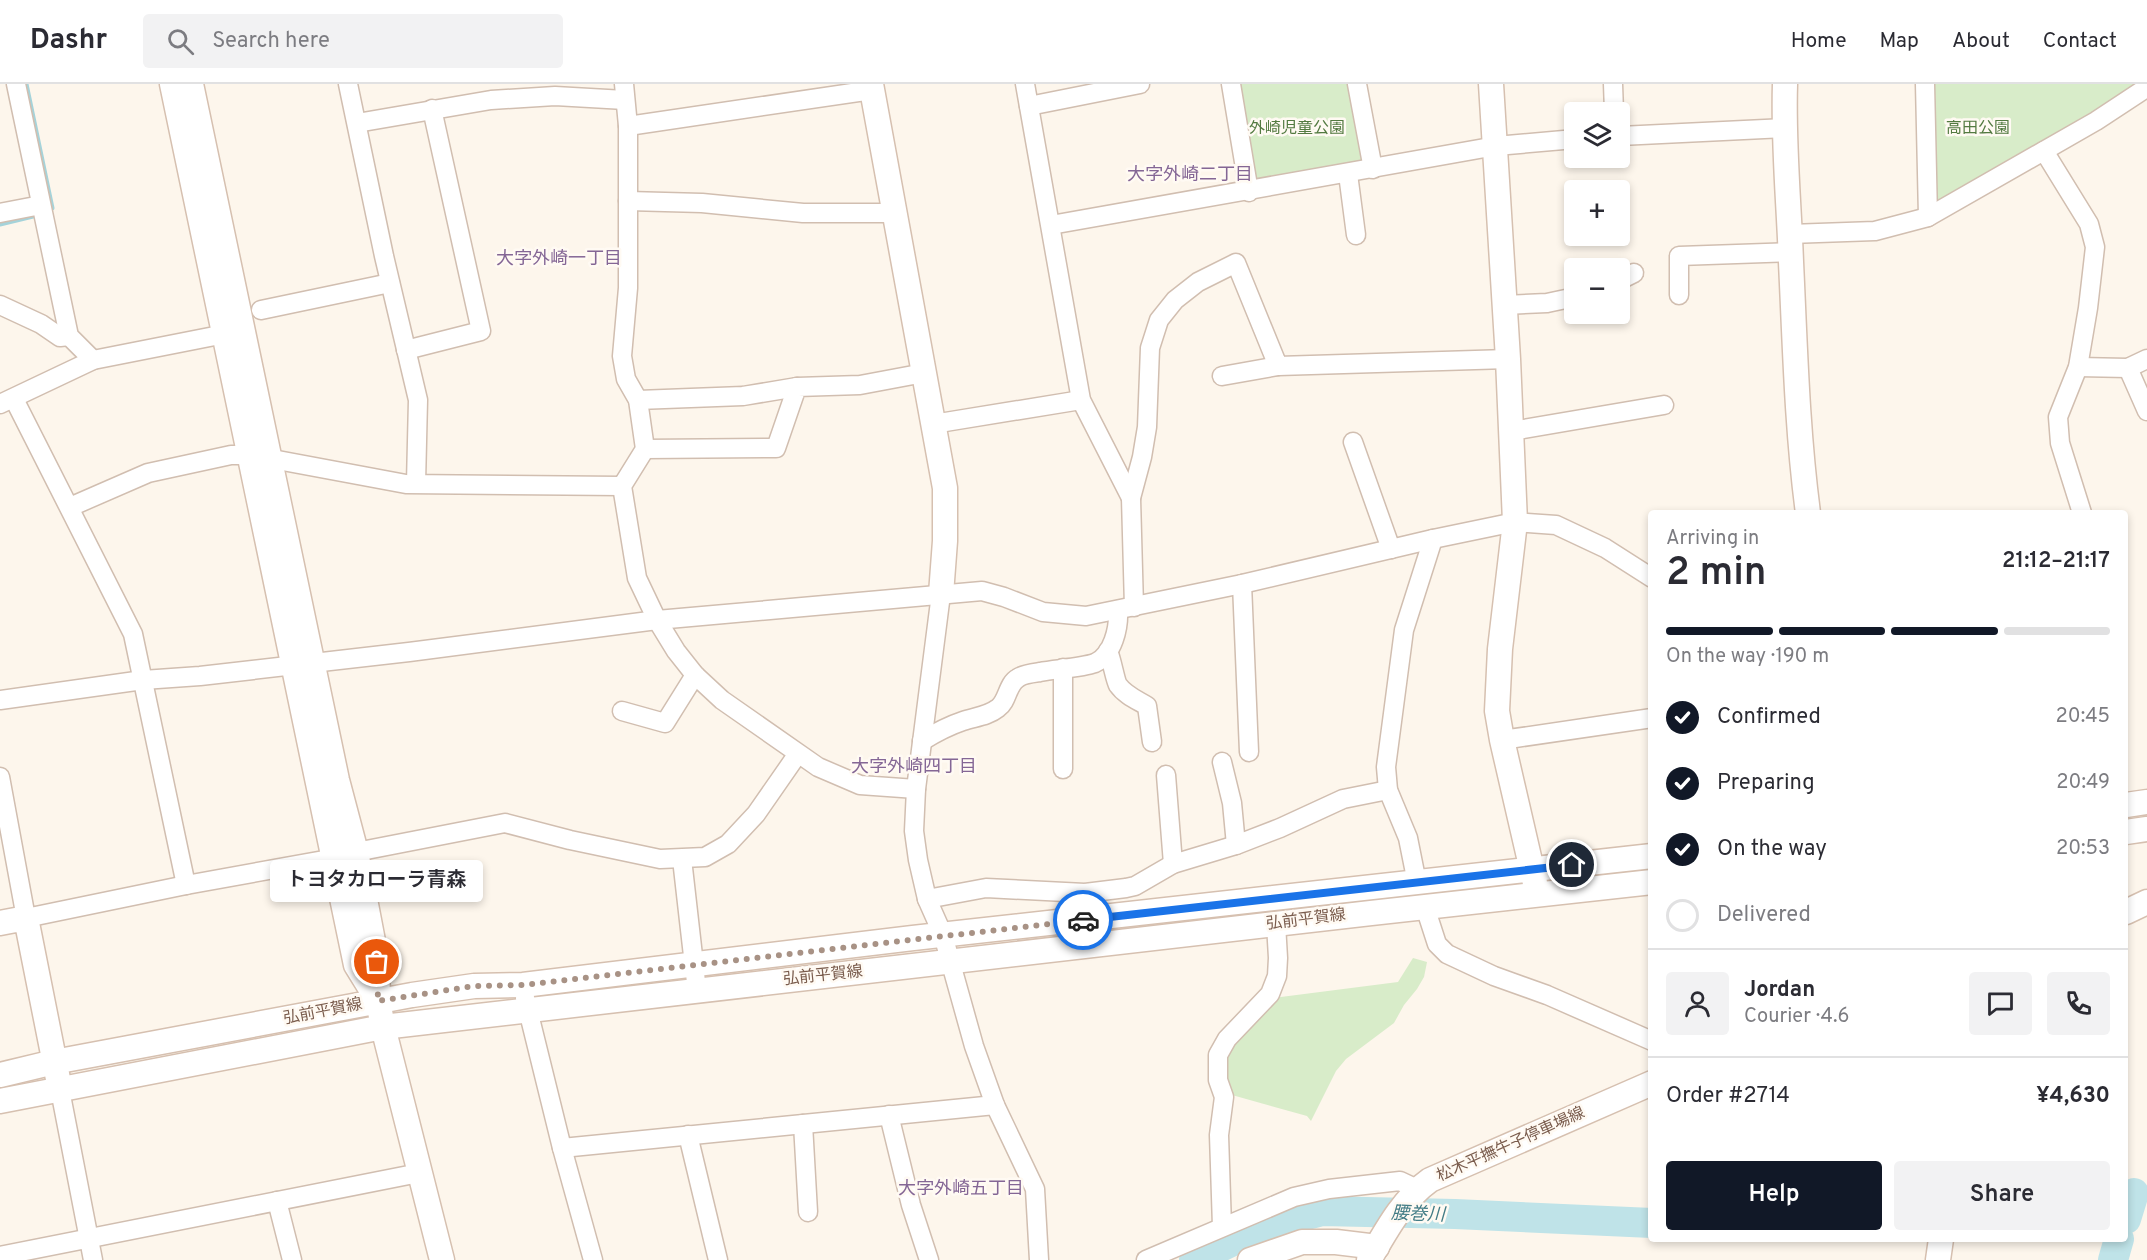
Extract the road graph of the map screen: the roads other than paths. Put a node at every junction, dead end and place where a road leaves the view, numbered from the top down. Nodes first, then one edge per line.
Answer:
1 (15, 84) edge
2 (172, 84) edge
3 (191, 84) edge
4 (348, 84) edge
5 (1025, 84) edge
6 (1140, 84) edge
7 (1231, 84) edge
8 (1357, 84) edge
9 (1491, 84) edge
10 (1613, 84) edge
11 (1785, 84) edge
12 (1925, 84) edge
13 (872, 87) edge
14 (2143, 91) edge
15 (625, 92) edge
16 (1614, 102) edge
17 (1029, 106) junction
18 (432, 109) junction
19 (357, 123) junction
20 (628, 126) junction
21 (1784, 129) junction
22 (1630, 136) edge
23 (1564, 140) edge
24 (1496, 146) junction
25 (2044, 151) junction
26 (1373, 169) junction
27 (1348, 174) junction
28 (1249, 192) junction
29 (628, 201) junction
30 (41, 204) junction
31 (0, 213) edge
32 (895, 213) junction
33 (1928, 217) junction
34 (1051, 225) junction
35 (1356, 235) dead end
36 (1790, 243) junction
37 (390, 283) junction
38 (1679, 295) dead end
39 (1564, 299) edge
40 (0, 305) edge
41 (1505, 305) junction
42 (261, 310) dead end
43 (234, 332) junction
44 (69, 336) junction
45 (406, 350) junction
46 (1508, 359) junction
47 (2147, 359) edge
48 (93, 360) junction
49 (1278, 366) junction
50 (2078, 367) junction
51 (2128, 368) junction
52 (924, 373) junction
53 (1222, 376) dead end
54 (797, 387) junction
55 (638, 400) junction
56 (1081, 400) junction
57 (7, 401) edge
58 (1664, 405) dead end
59 (2147, 411) edge
60 (933, 424) junction
61 (1512, 431) junction
62 (1353, 442) dead end
63 (645, 449) junction
64 (261, 457) junction
65 (416, 483) junction
66 (622, 486) junction
67 (1131, 498) junction
68 (70, 507) junction
69 (1808, 510) edge
70 (2081, 510) edge
71 (1515, 522) junction
72 (1433, 539) junction
73 (1391, 549) junction
74 (1648, 575) edge
75 (1242, 584) junction
76 (942, 594) junction
77 (1126, 609) junction
78 (657, 620) junction
79 (1108, 651) junction
80 (304, 663) junction
81 (1063, 668) junction
82 (694, 675) junction
83 (142, 680) junction
84 (0, 700) edge
85 (622, 711) dead end
86 (1648, 719) edge
87 (1502, 740) junction
88 (922, 741) junction
89 (1152, 742) dead end
90 (1249, 752) dead end
91 (797, 754) junction
92 (1222, 762) dead end
93 (1064, 769) dead end
94 (1166, 775) dead end
95 (0, 777) edge
96 (916, 789) junction
97 (1388, 790) junction
98 (2147, 802) edge
99 (2128, 805) edge
100 (2147, 829) edge
101 (2128, 832) edge
102 (1236, 845) junction
103 (346, 855) junction
104 (1648, 856) edge
105 (682, 860) junction
106 (1173, 864) junction
107 (1532, 869) junction
108 (1648, 882) edge
109 (1417, 883) junction
110 (186, 885) junction
111 (1538, 894) junction
112 (927, 899) junction
113 (2147, 902) edge
114 (1425, 907) junction
115 (2128, 911) edge
116 (26, 918) junction
117 (0, 923) edge
118 (1276, 924) junction
119 (943, 935) junction
120 (951, 962) junction
121 (694, 964) junction
122 (523, 985) junction
123 (697, 990) junction
124 (378, 1001) junction
125 (526, 1010) junction
126 (383, 1027) junction
127 (1648, 1039) edge
128 (54, 1062) junction
129 (0, 1075) edge
130 (1648, 1085) edge
131 (60, 1090) junction
132 (0, 1101) edge
133 (995, 1105) junction
134 (889, 1115) junction
135 (803, 1124) junction
136 (688, 1135) junction
137 (562, 1148) junction
138 (419, 1173) junction
139 (1414, 1192) junction
140 (277, 1201) junction
141 (808, 1212) dead end
142 (1222, 1227) junction
143 (89, 1238) junction
144 (1378, 1245) edge
145 (0, 1256) edge
146 (590, 1259) edge
147 (93, 1260) edge
148 (292, 1260) edge
149 (442, 1260) edge
150 (718, 1260) edge
151 (929, 1260) edge
152 (1039, 1260) edge
153 (1146, 1260) edge
154 (1250, 1260) edge

1 - 30 street
2 - 43 main road
3 - 43 main road
4 - 19 street
5 - 17 street
6 - 17 street
7 - 28 street
8 - 26 street
9 - 24 main road
10 - 16 street
11 - 21 main road
12 - 33 street
13 - 20 street
13 - 32 main road
14 - 25 street
15 - 18 street
15 - 20 street
17 - 34 street
18 - 19 street
18 - 45 street
19 - 37 street
20 - 29 street
21 - 22 street
21 - 36 main road
23 - 24 street
24 - 26 street
24 - 41 main road
25 - 33 street
25 - 50 street
26 - 27 street
27 - 28 street
27 - 35 street
28 - 34 street
29 - 32 street
29 - 55 street
30 - 31 street
30 - 44 street
32 - 52 main road
33 - 36 street
34 - 56 street
36 - 38 street
36 - 69 main road
37 - 42 street
37 - 45 street
39 - 41 street
40 - 44 street
41 - 46 main road
43 - 48 street
43 - 64 main road
44 - 48 street
45 - 65 street
46 - 49 street
46 - 61 main road
47 - 51 street
48 - 57 street
49 - 53 street
49 - 67 street
50 - 51 street
50 - 70 street
51 - 59 street
52 - 54 street
52 - 60 main road
54 - 55 street
54 - 63 street
55 - 63 street
56 - 60 street
56 - 67 street
57 - 68 street
58 - 61 street
60 - 76 main road
61 - 71 main road
62 - 73 street
63 - 66 street
64 - 65 street
64 - 68 street
64 - 80 main road
65 - 66 street
66 - 78 street
67 - 77 street
68 - 83 street
71 - 72 street
71 - 74 street
71 - 87 main road
72 - 73 street
72 - 97 street
73 - 75 street
75 - 77 street
75 - 90 street
76 - 77 street
76 - 78 street
76 - 88 street
77 - 79 street
78 - 80 street
78 - 82 street
79 - 81 street
79 - 89 street
80 - 83 street
80 - 103 main road
81 - 88 street
81 - 93 street
82 - 85 street
82 - 91 street
83 - 84 street
83 - 110 street
86 - 87 street
87 - 107 main road
88 - 96 street
91 - 96 street
91 - 105 street
92 - 102 street
94 - 106 street
95 - 116 street
96 - 112 street
97 - 102 street
97 - 109 street
98 - 99 main road
100 - 101 main road
102 - 106 street
103 - 105 street
103 - 110 street
103 - 124 main road
104 - 107 main road, 弘前平賀線
105 - 121 street
106 - 112 street
107 - 109 main road, 弘前平賀線
107 - 111 main road
108 - 111 main road, 弘前平賀線
109 - 119 main road, 弘前平賀線
110 - 116 street
111 - 114 main road, 弘前平賀線
112 - 119 street
113 - 115 main road
114 - 118 main road, 弘前平賀線
114 - 127 street
116 - 117 main road
116 - 128 main road
118 - 120 main road, 弘前平賀線
118 - 142 street
119 - 120 street
119 - 121 main road, 弘前平賀線
120 - 123 main road, 弘前平賀線
120 - 133 street
121 - 122 main road, 弘前平賀線
121 - 123 street
122 - 124 main road, 弘前平賀線
122 - 125 street
123 - 125 main road, 弘前平賀線
124 - 126 main road
124 - 128 main road, 弘前平賀線
125 - 126 main road, 弘前平賀線
125 - 137 street
126 - 131 main road, 弘前平賀線
126 - 138 main road
128 - 129 main road, 弘前平賀線
128 - 131 main road
130 - 139 main road, 松木平撫牛子停車場線
131 - 132 main road, 弘前平賀線
131 - 143 street
133 - 134 street
133 - 152 street
134 - 135 street
134 - 151 street
135 - 136 street
135 - 141 street
136 - 137 street
136 - 150 street
137 - 146 street
138 - 140 street
138 - 149 main road
139 - 142 street
139 - 144 main road, 松木平撫牛子停車場線
140 - 143 street
140 - 148 street
142 - 153 street
143 - 145 street
143 - 147 street
144 - 154 main road

